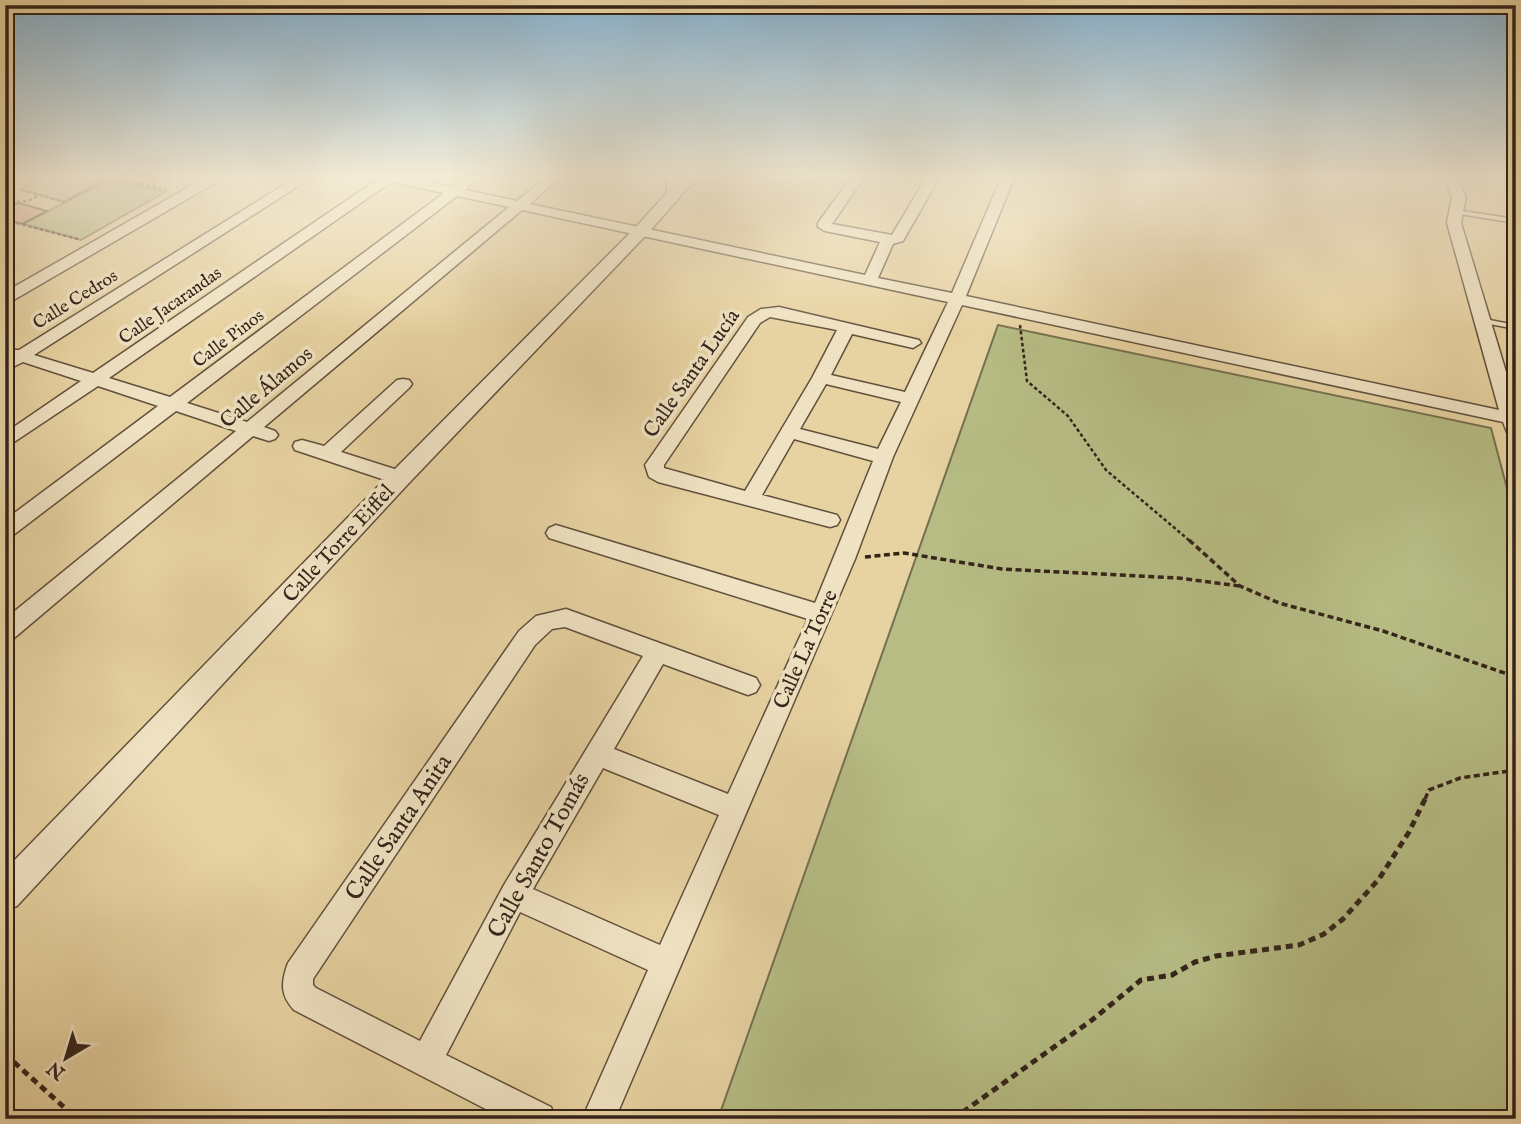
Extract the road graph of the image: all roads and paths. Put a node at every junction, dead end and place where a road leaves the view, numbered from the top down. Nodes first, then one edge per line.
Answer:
1 (36, 228) edge
2 (130, 228) edge
3 (221, 228) edge
4 (313, 228) edge
5 (406, 228) edge
6 (493, 228) edge
7 (629, 228) edge
8 (643, 228) edge
9 (827, 228) edge
10 (903, 228) edge
11 (987, 228) edge
12 (1456, 228) edge
13 (641, 231) junction
14 (888, 240) junction
15 (100, 246) junction
16 (870, 280) junction
17 (957, 299) junction
18 (5, 300) edge
19 (1018, 312) junction
20 (1482, 320) junction
21 (847, 327) junction
22 (1516, 327) edge
23 (913, 343) dead end
24 (13, 354) edge
25 (5, 366) edge
26 (821, 378) junction
27 (97, 379) junction
28 (403, 384) dead end
29 (912, 399) junction
30 (175, 403) junction
31 (1510, 418) junction
32 (249, 430) junction
33 (789, 432) junction
34 (269, 435) dead end
35 (1516, 436) edge
36 (5, 442) edge
37 (302, 446) dead end
38 (327, 454) junction
39 (884, 457) junction
40 (400, 478) junction
41 (751, 498) junction
42 (830, 520) dead end
43 (5, 531) edge
44 (556, 533) dead end
45 (845, 559) junction
46 (1240, 586) junction
47 (821, 614) junction
48 (5, 632) edge
49 (657, 653) junction
50 (1516, 677) edge
51 (748, 685) dead end
52 (596, 753) junction
53 (1516, 770) edge
54 (735, 809) junction
55 (5, 894) edge
56 (514, 895) junction
57 (668, 964) junction
58 (5, 1054) edge
59 (426, 1061) junction
60 (77, 1119) edge
61 (539, 1119) edge
62 (598, 1119) edge
63 (953, 1119) edge

1 - 15 path
2 - 15 street
3 - 24 street, Calle Cedros
4 - 27 street, Calle Jacarandas
5 - 30 street, Calle Pinos
6 - 32 street, Calle Álamos
7 - 13 street
8 - 13 street, Calle Torre Eiffel
9 - 14 street
10 - 14 street
11 - 17 street, Calle La Torre
12 - 20 street
13 - 16 street
13 - 40 street, Calle Torre Eiffel
14 - 16 street
15 - 18 street
16 - 17 street
17 - 19 street
17 - 29 street, Calle La Torre
19 - 31 street
19 - 46 path
20 - 22 lane
20 - 31 street
21 - 23 street, Calle Santa Lucía
21 - 26 street
21 - 41 street, Calle Santa Lucía
24 - 25 street, Calle Cedros
24 - 27 street
26 - 29 street
26 - 33 street
27 - 30 street
27 - 36 street, Calle Jacarandas
28 - 38 street
29 - 39 street, Calle La Torre
30 - 32 street
30 - 43 street, Calle Pinos
31 - 35 street
32 - 34 street
32 - 48 street, Calle Álamos
33 - 39 street
33 - 41 street
37 - 38 street
38 - 40 street
39 - 45 street, Calle La Torre
40 - 55 street, Calle Torre Eiffel
41 - 42 street, Calle Santa Lucía
44 - 47 street
45 - 46 path
45 - 47 street, Calle La Torre
46 - 50 path
47 - 54 street, Calle La Torre
49 - 51 street, Calle Santa Anita
49 - 52 street, Calle Santo Tomás
49 - 59 street, Calle Santa Anita
52 - 54 street
52 - 56 street, Calle Santo Tomás
53 - 63 path
54 - 57 street, Calle La Torre
56 - 57 street
56 - 59 street, Calle Santo Tomás
57 - 62 street, Calle La Torre
58 - 60 path
59 - 61 street, Calle Santa Anita

